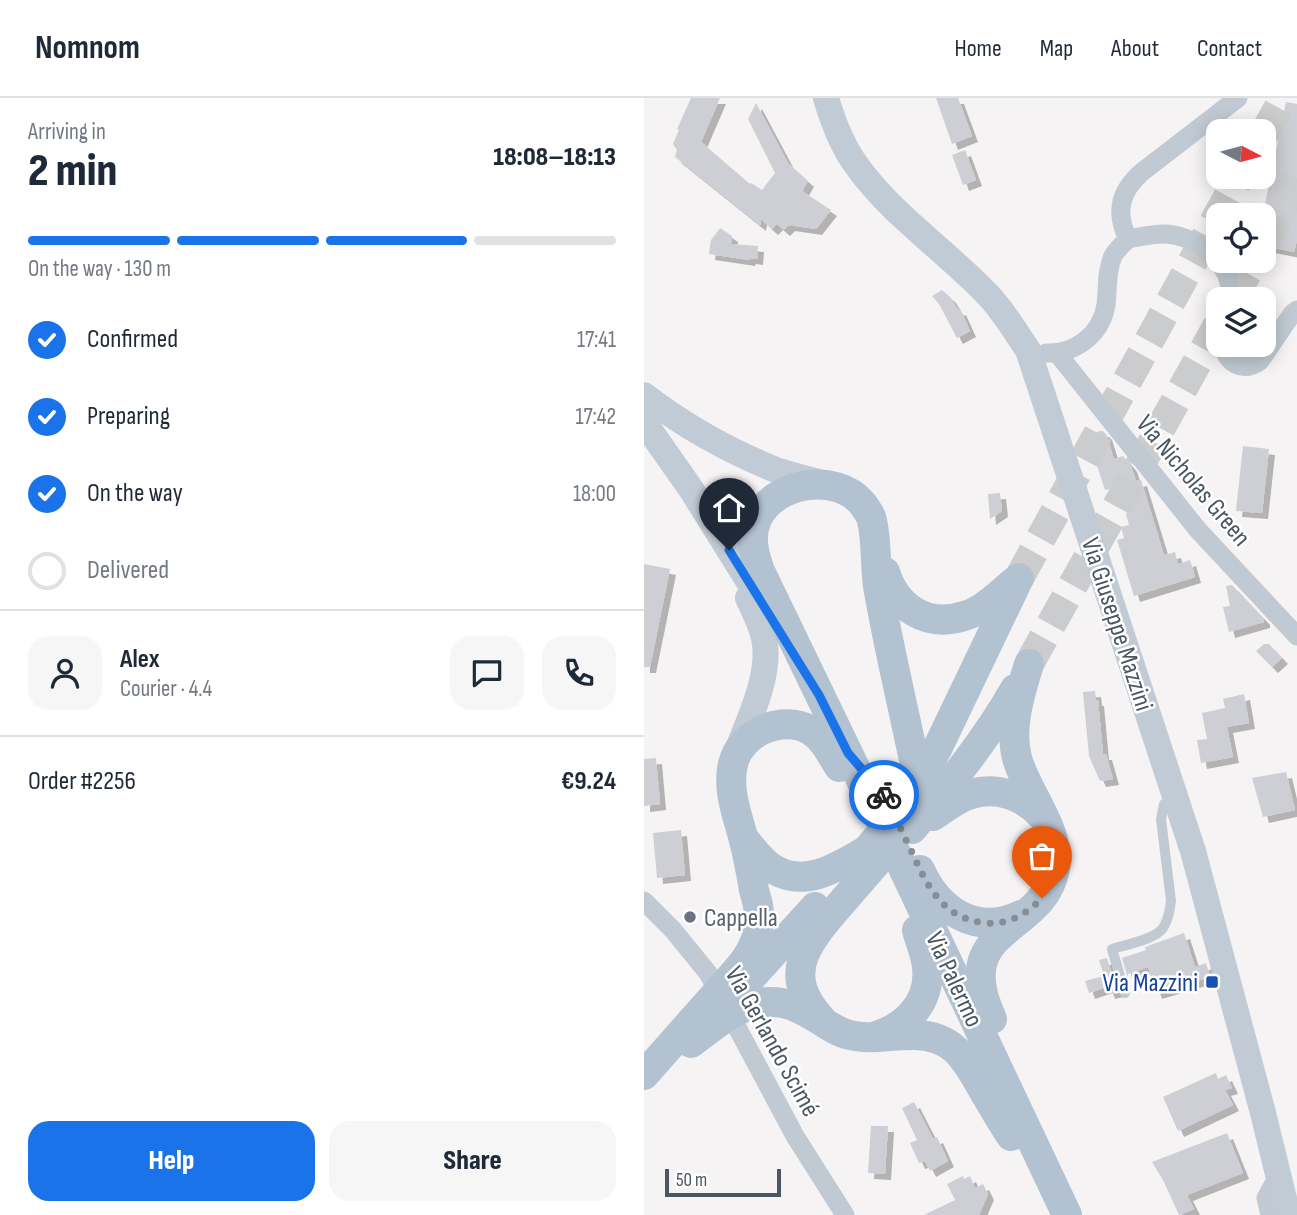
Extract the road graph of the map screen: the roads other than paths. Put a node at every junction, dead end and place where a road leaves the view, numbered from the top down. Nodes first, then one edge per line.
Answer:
1 (826, 98) edge
2 (1238, 98) edge
3 (1128, 239) junction
4 (1231, 287) edge
5 (1297, 310) edge
6 (1276, 338) edge
7 (1028, 350) junction
8 (1057, 353) junction
9 (1228, 357) edge
10 (1263, 357) edge
11 (644, 395) edge
12 (644, 422) edge
13 (830, 485) junction
14 (716, 530) junction
15 (873, 534) junction
16 (1297, 636) edge
17 (819, 695) junction
18 (848, 753) junction
19 (733, 762) junction
20 (1175, 797) junction
21 (1045, 821) junction
22 (893, 830) junction
23 (743, 838) junction
24 (644, 901) edge
25 (1030, 910) junction
26 (747, 985) junction
27 (1125, 993) dead end
28 (826, 1024) junction
29 (876, 1036) junction
30 (644, 1078) edge
31 (1278, 1176) junction
32 (845, 1215) edge
33 (1060, 1215) edge
34 (1067, 1215) edge
35 (1082, 1215) edge
36 (1270, 1215) edge
37 (1288, 1215) edge

1 - 7 street, Via Giuseppe Mazzini
2 - 3 street
3 - 4 street
3 - 8 street
5 - 6 street
7 - 8 street
7 - 20 street, Via Giuseppe Mazzini
8 - 16 street, Via Nicholas Green
9 - 10 street
11 - 13 street
12 - 14 street, Via Palermo
13 - 15 main road
13 - 17 main road
14 - 17 street, Via Palermo
14 - 19 street
15 - 22 main road
15 - 22 main road
17 - 18 main road, Via Palermo
18 - 22 main road, Via Palermo
18 - 25 main road
19 - 22 main road
19 - 23 main road
20 - 27 lane
20 - 31 street, Via Giuseppe Mazzini
21 - 22 main road
21 - 22 main road
21 - 25 main road
22 - 23 main road
22 - 26 main road
22 - 28 main road
22 - 29 main road
22 - 34 main road, Via Palermo
23 - 26 main road
24 - 32 street, Via Gerlando Scimé
25 - 35 main road
26 - 28 main road
26 - 30 main road, bridge
28 - 29 main road
29 - 33 main road
31 - 36 street
31 - 37 street, Via Giuseppe Mazzini

